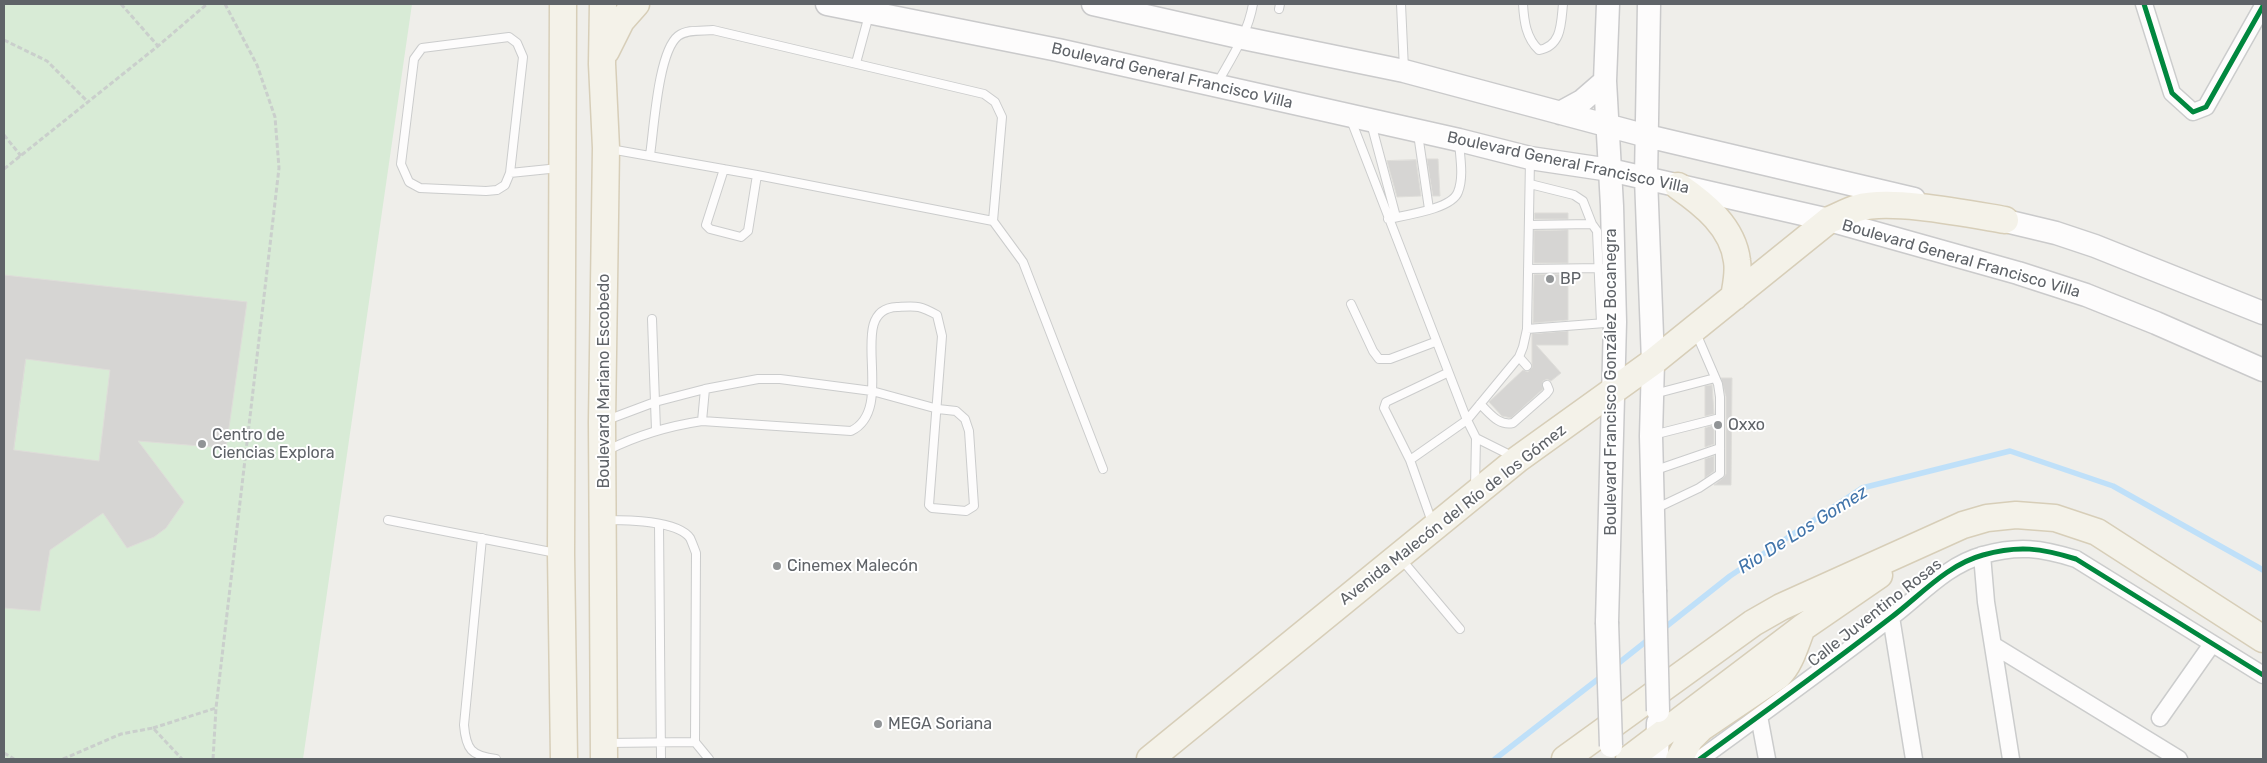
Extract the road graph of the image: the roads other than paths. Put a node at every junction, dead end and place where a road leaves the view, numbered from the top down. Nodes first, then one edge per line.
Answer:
1 (603, 4) edge
2 (636, 4) edge
3 (827, 4) edge
4 (1093, 4) edge
5 (1253, 4) edge
6 (1401, 4) edge
7 (1523, 4) edge
8 (1563, 4) edge
9 (1608, 4) edge
10 (1649, 4) edge
11 (2144, 4) edge
12 (2263, 6) edge
13 (560, 10) edge
14 (869, 13) junction
15 (1243, 38) junction
16 (856, 63) junction
17 (602, 64) junction
18 (1404, 71) junction
19 (1605, 81) junction
20 (1216, 86) junction
21 (1560, 113) junction
22 (1360, 118) junction
23 (1608, 125) junction
24 (1418, 131) junction
25 (1648, 136) junction
26 (1459, 140) junction
27 (606, 148) junction
28 (650, 155) junction
29 (1530, 158) junction
30 (561, 168) junction
31 (724, 169) junction
32 (1610, 170) junction
33 (510, 173) junction
34 (757, 175) junction
35 (1646, 178) junction
36 (1530, 184) junction
37 (1678, 186) junction
38 (1429, 209) junction
39 (1392, 218) junction
40 (993, 220) junction
41 (1829, 220) junction
42 (2005, 220) junction
43 (1529, 224) junction
44 (1592, 224) junction
45 (1606, 268) junction
46 (1528, 269) junction
47 (1734, 296) junction
48 (1351, 304) dead end
49 (2263, 313) edge
50 (652, 319) dead end
51 (1608, 322) junction
52 (1694, 328) junction
53 (1527, 329) junction
54 (1435, 342) junction
55 (1519, 357) junction
56 (1653, 362) junction
57 (1527, 366) dead end
58 (2263, 370) edge
59 (1447, 373) junction
60 (1715, 378) junction
61 (1547, 385) dead end
62 (705, 389) junction
63 (872, 391) junction
64 (1614, 391) junction
65 (1652, 394) junction
66 (655, 402) junction
67 (1480, 404) junction
68 (938, 409) junction
69 (1720, 418) junction
70 (1466, 420) junction
71 (702, 421) junction
72 (602, 422) junction
73 (656, 430) junction
74 (1651, 436) junction
75 (1476, 438) junction
76 (1720, 448) junction
77 (604, 452) junction
78 (1410, 460) junction
79 (1518, 460) junction
80 (1103, 469) dead end
81 (1652, 472) junction
82 (1475, 495) junction
83 (1652, 510) junction
84 (388, 520) dead end
85 (603, 520) junction
86 (659, 524) junction
87 (1434, 528) junction
88 (482, 538) junction
89 (1933, 538) junction
90 (561, 554) junction
91 (1982, 555) junction
92 (1399, 556) junction
93 (1892, 618) junction
94 (1802, 628) junction
95 (1460, 629) dead end
96 (2263, 640) edge
97 (2212, 644) junction
98 (1993, 645) junction
99 (2263, 675) edge
100 (1759, 716) junction
101 (563, 717) junction
102 (2160, 718) dead end
103 (695, 742) junction
104 (660, 744) junction
105 (1657, 748) edge
106 (604, 751) edge
107 (1618, 755) edge
108 (496, 759) edge
109 (564, 759) edge
110 (661, 759) edge
111 (709, 759) edge
112 (1150, 759) edge
113 (1565, 759) edge
114 (1679, 759) edge
115 (1700, 759) edge
116 (1767, 759) edge
117 (1914, 759) edge
118 (2011, 759) edge
119 (2179, 759) edge

1 - 17 main road, Boulevard Mariano Escobedo
2 - 17 main road
3 - 14 main road, Boulevard General Francisco Villa
4 - 15 main road
5 - 15 lane
6 - 18 lane
7 - 8 lane
9 - 19 main road, Boulevard Francisco González Bocanegra
10 - 25 main road
11 - 12 street
13 - 30 main road
14 - 16 lane
14 - 20 main road, Boulevard General Francisco Villa
15 - 18 main road
15 - 20 lane
16 - 28 lane
16 - 40 lane
17 - 27 main road, Boulevard Mariano Escobedo
18 - 21 main road
19 - 21 main road
19 - 23 main road, Boulevard Francisco González Bocanegra
20 - 22 main road, Boulevard General Francisco Villa
21 - 23 main road
22 - 24 main road, Boulevard General Francisco Villa
22 - 39 lane
22 - 39 lane
23 - 25 main road
23 - 32 main road, Boulevard Francisco González Bocanegra
24 - 26 main road, Boulevard General Francisco Villa
24 - 38 lane
25 - 35 main road
25 - 42 main road
26 - 29 main road, Boulevard General Francisco Villa
26 - 38 lane
27 - 28 lane
27 - 72 main road, Boulevard Mariano Escobedo
28 - 31 lane
29 - 32 main road, Boulevard General Francisco Villa
29 - 36 lane
30 - 33 lane
30 - 90 main road
31 - 34 lane
31 - 34 lane
32 - 35 main road, Boulevard General Francisco Villa
32 - 45 main road, Boulevard Francisco González Bocanegra
33 - 33 lane
34 - 40 lane
35 - 37 main road, Boulevard General Francisco Villa
35 - 56 main road
36 - 43 lane
36 - 44 lane
37 - 41 main road, Boulevard General Francisco Villa
37 - 47 main road
38 - 39 lane
39 - 54 lane
40 - 80 lane
41 - 42 main road, Avenida Malecón del Río de los Gómez
41 - 47 main road, Avenida Malecón del Río de los Gómez
41 - 58 main road, Boulevard General Francisco Villa
42 - 49 main road
43 - 44 lane
43 - 46 lane
44 - 45 lane
45 - 46 lane
45 - 51 main road, Boulevard Francisco González Bocanegra
46 - 53 lane
47 - 52 main road, Avenida Malecón del Río de los Gómez
48 - 54 lane
50 - 66 lane
51 - 53 lane
51 - 64 main road, Boulevard Francisco González Bocanegra
52 - 56 main road, Avenida Malecón del Río de los Gómez
52 - 60 lane
53 - 55 lane
54 - 59 lane
55 - 57 lane
55 - 67 lane
56 - 64 main road, Avenida Malecón del Río de los Gómez
56 - 65 main road
59 - 70 lane
59 - 78 lane
60 - 65 lane
60 - 69 lane
61 - 67 lane
62 - 63 lane
62 - 66 lane
62 - 71 lane
63 - 68 lane
63 - 68 lane
63 - 71 lane
64 - 79 main road, Avenida Malecón del Río de los Gómez
64 - 107 main road, Boulevard Francisco González Bocanegra, bridge
65 - 74 main road
66 - 72 lane
66 - 73 lane
67 - 70 lane
68 - 68 lane
69 - 74 lane
69 - 76 lane
70 - 75 lane
70 - 78 lane
71 - 73 lane
72 - 77 main road, Boulevard Mariano Escobedo
73 - 77 lane
74 - 81 main road
75 - 79 lane
75 - 82 lane
76 - 81 lane
76 - 83 lane
77 - 85 main road, Boulevard Mariano Escobedo
78 - 87 lane
79 - 82 main road, Avenida Malecón del Río de los Gómez
81 - 83 main road
82 - 87 main road, Avenida Malecón del Río de los Gómez
83 - 105 main road, bridge
84 - 88 lane
85 - 86 lane
85 - 106 main road, Boulevard Mariano Escobedo
86 - 103 lane
86 - 104 lane
87 - 92 main road, Avenida Malecón del Río de los Gómez
88 - 90 lane
88 - 108 lane
89 - 94 main road
89 - 96 main road
89 - 113 main road
90 - 101 main road
91 - 93 street, Calle Juventino Rosas
91 - 97 street, Calle Juventino Rosas
91 - 98 street
92 - 95 lane
92 - 112 main road, Avenida Malecón del Río de los Gómez
93 - 100 street, Calle Juventino Rosas
93 - 117 street
94 - 105 main road
94 - 114 main road
97 - 99 street, Calle Juventino Rosas
97 - 102 street
98 - 118 street
98 - 119 street
100 - 115 street, Calle Juventino Rosas
100 - 116 street
101 - 106 main road
101 - 109 main road
103 - 104 lane
103 - 111 lane
104 - 106 lane
104 - 110 lane
105 - 107 main road

